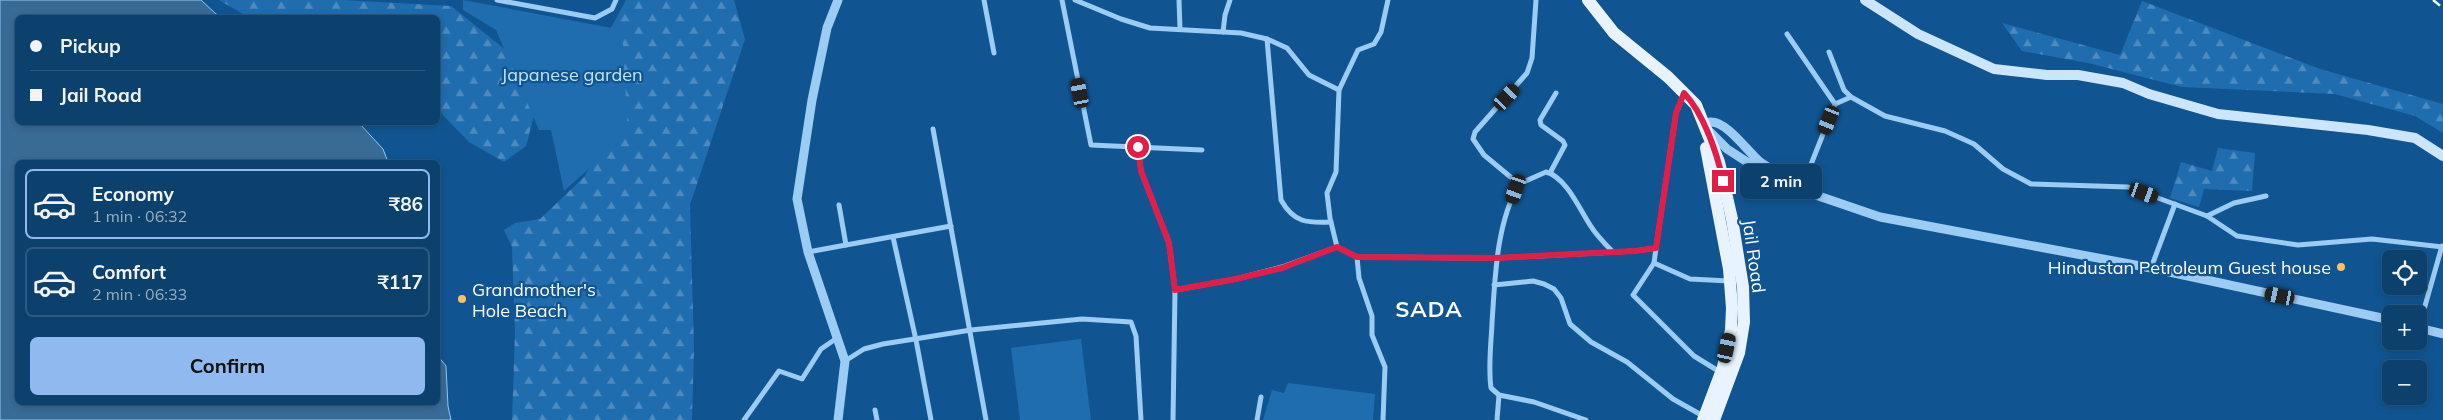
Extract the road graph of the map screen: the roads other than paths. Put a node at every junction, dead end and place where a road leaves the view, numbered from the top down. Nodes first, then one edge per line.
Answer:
1 (497, 0) edge
2 (616, 0) edge
3 (838, 0) edge
4 (984, 0) edge
5 (1062, 0) edge
6 (1075, 0) edge
7 (1179, 0) edge
8 (1230, 0) edge
9 (1388, 0) edge
10 (1536, 0) edge
11 (1588, 0) edge
12 (1866, 0) edge
13 (1180, 29) junction
14 (1223, 32) junction
15 (1787, 34) dead end
16 (1267, 39) junction
17 (1829, 52) dead end
18 (994, 53) dead end
19 (1339, 90) junction
20 (1556, 93) dead end
21 (1684, 93) junction
22 (1851, 97) junction
23 (1835, 104) junction
24 (1704, 126) junction
25 (933, 129) dead end
26 (1138, 147) junction
27 (1202, 150) dead end
28 (2443, 156) edge
29 (1550, 173) junction
30 (1519, 184) junction
31 (1802, 187) junction
32 (2266, 196) dead end
33 (2175, 204) junction
34 (839, 205) dead end
35 (2208, 216) junction
36 (1331, 222) junction
37 (951, 226) junction
38 (893, 237) junction
39 (846, 245) junction
40 (2443, 246) edge
41 (1337, 247) junction
42 (1656, 248) junction
43 (808, 252) junction
44 (1613, 252) junction
45 (1357, 257) junction
46 (1496, 258) junction
47 (1654, 263) junction
48 (2151, 268) junction
49 (1730, 281) junction
50 (1494, 284) junction
51 (1175, 290) junction
52 (2426, 305) edge
53 (2382, 318) edge
54 (2427, 329) edge
55 (971, 330) junction
56 (2443, 334) edge
57 (837, 338) junction
58 (916, 340) junction
59 (845, 361) junction
60 (1721, 372) junction
61 (1499, 394) junction
62 (1261, 396) dead end
63 (875, 410) dead end
64 (1707, 419) edge
65 (744, 420) edge
66 (838, 420) edge
67 (876, 420) edge
68 (931, 420) edge
69 (986, 420) edge
70 (1141, 420) edge
71 (1173, 420) edge
72 (1256, 420) edge
73 (1383, 420) edge
74 (1497, 420) edge
75 (1586, 420) edge

1 - 2 street
3 - 43 street
4 - 18 street
5 - 26 street
6 - 13 street
7 - 13 street
8 - 14 street
9 - 19 street
10 - 30 street
11 - 21 main road
12 - 28 main road
13 - 14 street
14 - 16 street
15 - 23 street
16 - 19 street
16 - 36 street
17 - 22 street
19 - 36 street
20 - 29 street
21 - 24 main road
21 - 42 street
22 - 23 street
22 - 33 street
23 - 31 street
24 - 31 street
24 - 31 street
24 - 49 main road, Jail Road
24 - 64 main road, Jail Road
25 - 37 street
26 - 27 street
26 - 51 street
29 - 30 street
29 - 44 street
30 - 46 street
31 - 48 street
32 - 35 street
33 - 35 street
33 - 48 street
34 - 39 street
35 - 40 street
36 - 41 street
37 - 38 street
37 - 55 street
38 - 39 street
38 - 58 street
39 - 43 street
40 - 52 street
41 - 45 street
41 - 51 street
42 - 44 street
42 - 47 street
43 - 57 street
44 - 46 street
45 - 46 street
45 - 73 street
46 - 50 street
47 - 49 street
47 - 60 street
48 - 53 street
49 - 60 main road, Jail Road
50 - 61 street
50 - 64 street
51 - 71 street
54 - 56 street
55 - 58 street
55 - 69 street
55 - 70 street
57 - 59 street
57 - 65 street
58 - 59 street
58 - 68 street
59 - 66 street
60 - 64 main road, Jail Road
61 - 74 street
61 - 75 street
62 - 72 street
63 - 67 street

